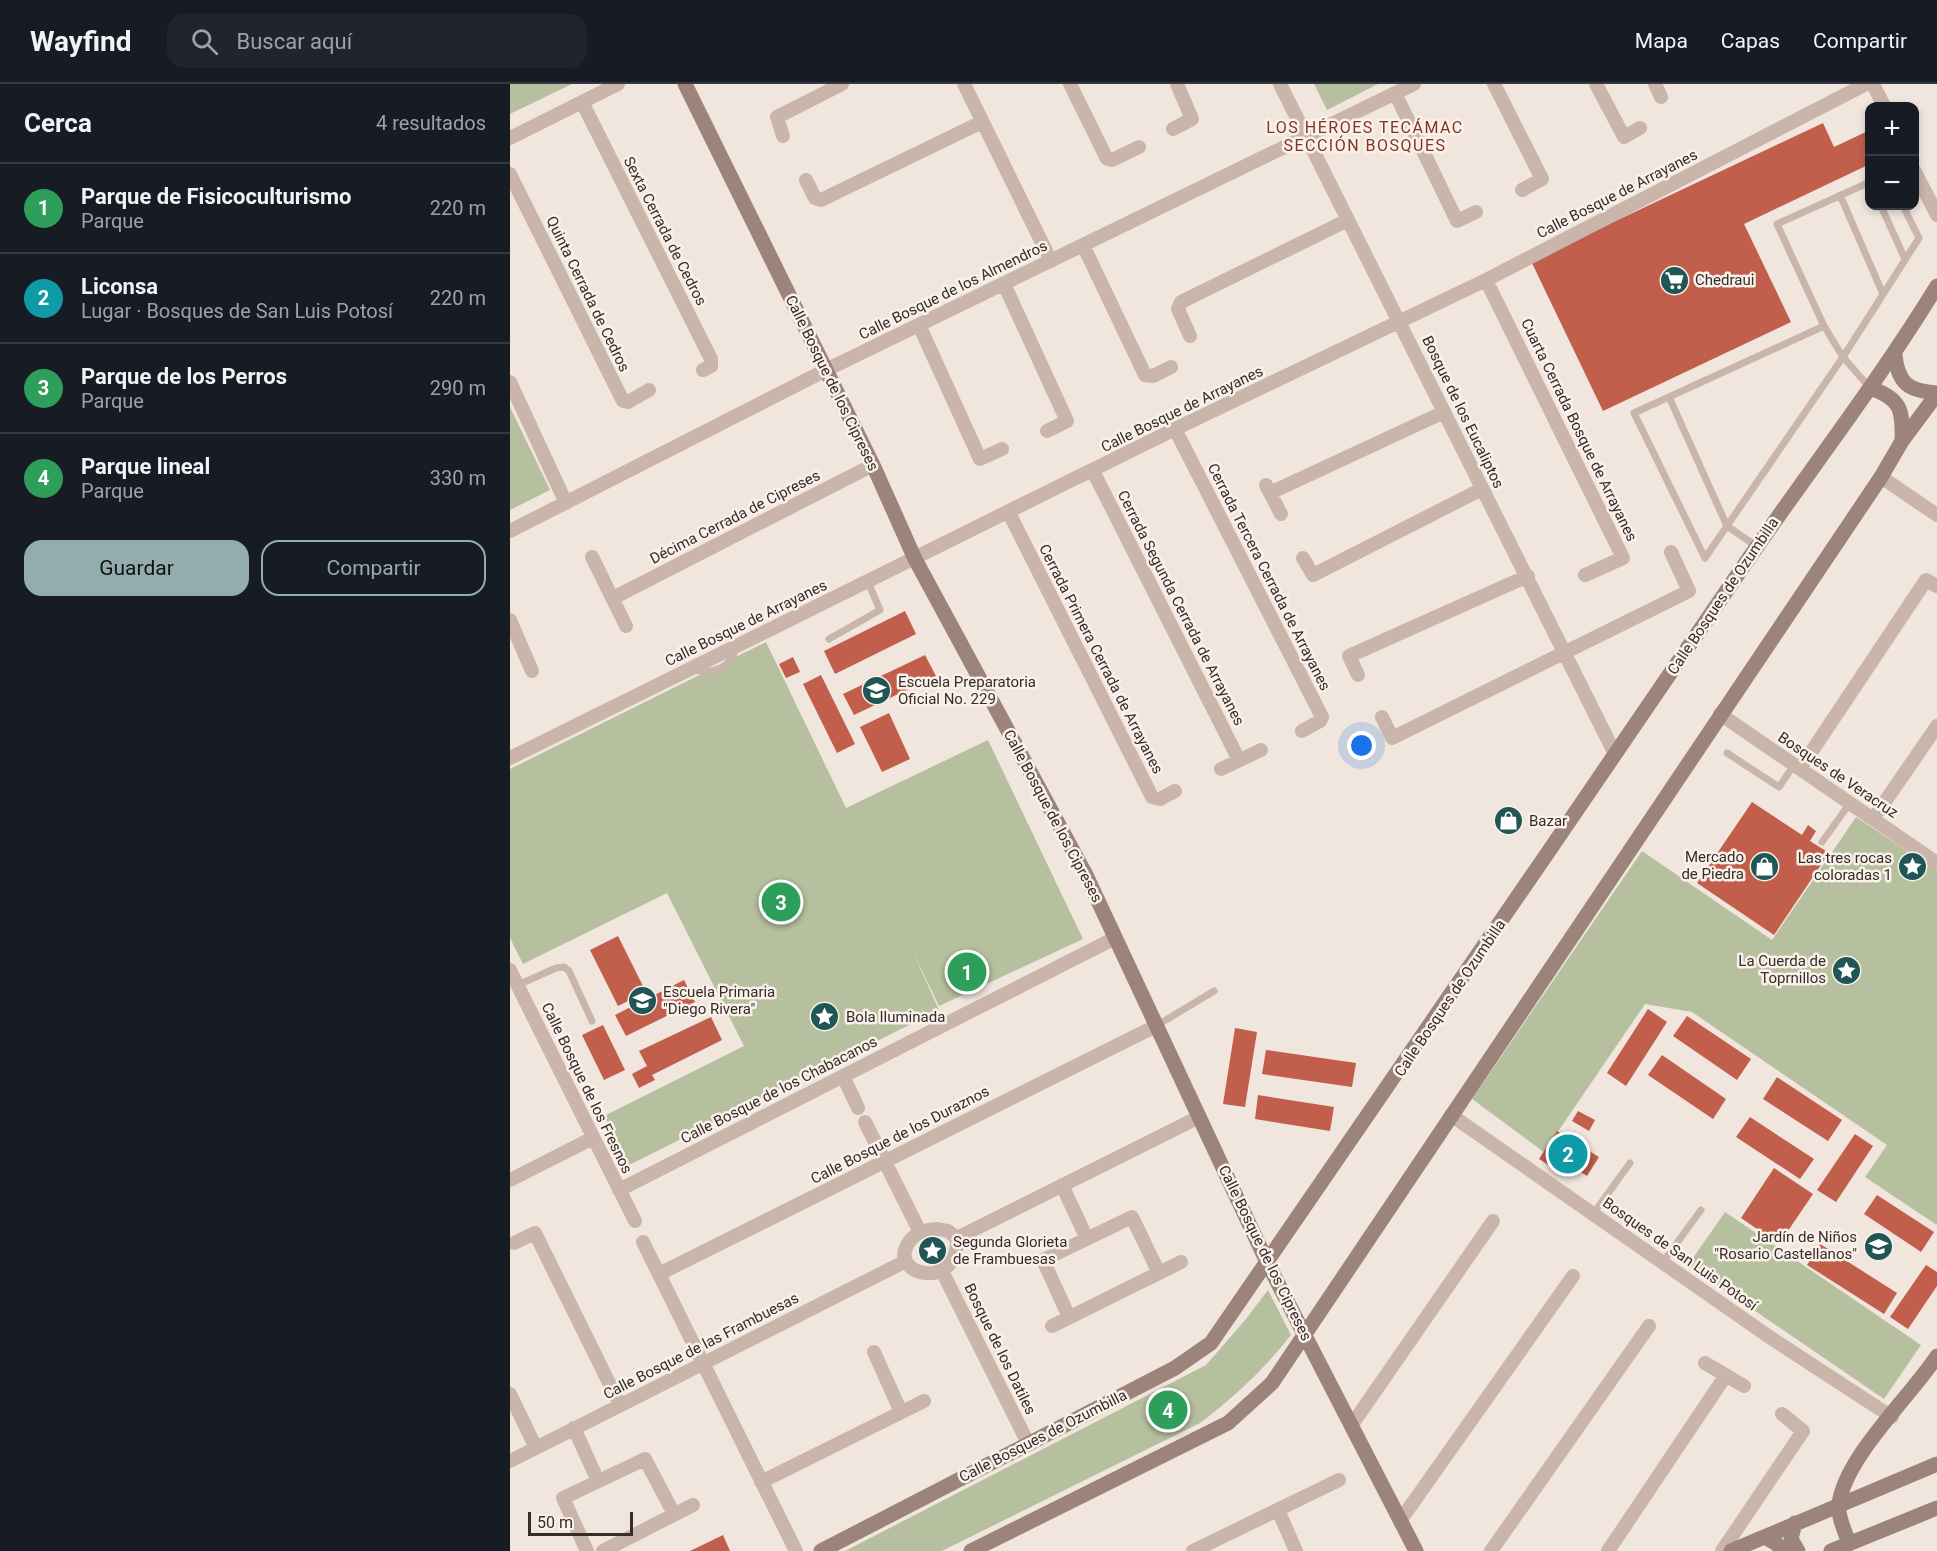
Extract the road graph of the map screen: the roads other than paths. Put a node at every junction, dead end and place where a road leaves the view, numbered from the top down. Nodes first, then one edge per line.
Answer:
1 (618, 84) edge
2 (685, 84) edge
3 (842, 84) edge
4 (964, 84) edge
5 (1070, 84) edge
6 (1177, 84) edge
7 (1280, 84) edge
8 (1414, 84) edge
9 (1494, 84) edge
10 (1596, 84) edge
11 (1654, 84) edge
12 (1866, 84) edge
13 (1873, 84) edge
14 (1395, 93) junction
15 (1661, 97) dead end
16 (582, 102) junction
17 (1882, 102) edge
18 (982, 122) junction
19 (1640, 128) dead end
20 (1173, 129) dead end
21 (783, 136) dead end
22 (1306, 136) junction
23 (510, 138) edge
24 (1139, 147) dead end
25 (510, 174) edge
26 (806, 180) dead end
27 (1919, 180) edge
28 (1865, 185) edge
29 (1522, 190) dead end
30 (1840, 195) junction
31 (1883, 210) edge
32 (1905, 210) edge
33 (1476, 212) dead end
34 (1937, 215) edge
35 (1348, 220) junction
36 (1083, 246) junction
37 (1905, 260) junction
38 (1051, 261) junction
39 (1486, 280) junction
40 (1004, 284) junction
41 (1937, 286) edge
42 (1883, 294) junction
43 (1401, 322) junction
44 (919, 325) junction
45 (1824, 326) junction
46 (1190, 336) dead end
47 (1895, 355) junction
48 (1843, 357) junction
49 (1170, 367) dead end
50 (703, 370) dead end
51 (826, 370) junction
52 (510, 381) edge
53 (1870, 388) junction
54 (649, 390) dead end
55 (1937, 393) edge
56 (1669, 397) junction
57 (1442, 412) junction
58 (1174, 429) junction
59 (1047, 431) dead end
60 (1902, 441) junction
61 (1002, 449) dead end
62 (873, 465) junction
63 (1093, 471) junction
64 (1881, 477) junction
65 (1482, 489) junction
66 (566, 503) junction
67 (1009, 513) junction
68 (1281, 514) dead end
69 (1937, 515) edge
70 (1727, 526) junction
71 (510, 531) edge
72 (1756, 546) junction
73 (1671, 552) dead end
74 (592, 557) dead end
75 (1303, 558) dead end
76 (915, 560) junction
77 (1585, 575) dead end
78 (1528, 576) junction
79 (868, 582) junction
80 (1937, 586) edge
81 (613, 598) junction
82 (510, 620) edge
83 (626, 626) dead end
84 (829, 639) dead end
85 (514, 643) edge
86 (1565, 651) junction
87 (531, 671) dead end
88 (1358, 675) dead end
89 (1720, 714) junction
90 (1382, 717) dead end
91 (1937, 726) edge
92 (1302, 731) dead end
93 (1261, 750) dead end
94 (1727, 753) dead end
95 (1616, 754) junction
96 (510, 759) edge
97 (1239, 760) junction
98 (1797, 767) junction
99 (1221, 769) dead end
100 (1174, 791) dead end
101 (1850, 803) junction
102 (1874, 819) junction
103 (1822, 842) dead end
104 (1937, 863) edge
105 (1115, 938) junction
106 (510, 970) edge
107 (518, 986) junction
108 (1214, 991) dead end
109 (592, 1021) dead end
110 (1156, 1026) junction
111 (843, 1076) junction
112 (858, 1108) dead end
113 (1451, 1115) junction
114 (1199, 1117) junction
115 (865, 1122) dead end
116 (593, 1138) junction
117 (885, 1161) junction
118 (1630, 1163) dead end
119 (510, 1180) edge
120 (1062, 1185) junction
121 (619, 1190) junction
122 (1701, 1210) dead end
123 (1593, 1214) junction
124 (634, 1221) dead end
125 (1493, 1221) dead end
126 (920, 1232) junction
127 (957, 1238) junction
128 (1087, 1239) junction
129 (643, 1242) dead end
130 (514, 1243) dead end
131 (906, 1261) junction
132 (1181, 1262) dead end
133 (1267, 1262) junction
134 (1663, 1262) junction
135 (942, 1271) junction
136 (1159, 1273) junction
137 (659, 1274) junction
138 (1573, 1276) dead end
139 (1069, 1317) junction
140 (1052, 1326) dead end
141 (1649, 1326) dead end
142 (1305, 1335) junction
143 (874, 1352) dead end
144 (1937, 1356) edge
145 (703, 1363) junction
146 (1705, 1363) dead end
147 (1726, 1376) junction
148 (1744, 1386) dead end
149 (510, 1394) edge
150 (924, 1401) dead end
151 (620, 1405) junction
152 (901, 1412) junction
153 (1782, 1414) dead end
154 (1892, 1416) junction
155 (1351, 1426) junction
156 (574, 1428) junction
157 (1028, 1443) junction
158 (536, 1448) junction
159 (510, 1461) edge
160 (1937, 1464) edge
161 (1339, 1480) dead end
162 (598, 1481) junction
163 (761, 1482) junction
164 (693, 1505) dead end
165 (1838, 1506) junction
166 (1937, 1508) edge
167 (1278, 1510) junction
168 (674, 1514) junction
169 (1400, 1521) junction
170 (1795, 1523) junction
171 (1765, 1537) junction
172 (1850, 1548) edge
173 (587, 1551) edge
174 (603, 1551) edge
175 (796, 1551) edge
176 (821, 1551) edge
177 (971, 1551) edge
178 (1193, 1551) edge
179 (1296, 1551) edge
180 (1416, 1551) edge
181 (1491, 1551) edge
182 (1608, 1551) edge
183 (1722, 1551) edge
184 (1731, 1551) edge
185 (1782, 1551) edge
186 (1798, 1551) edge
187 (1831, 1551) edge

1 - 16 street
2 - 51 main road, Calle Bosque de los Cipreses
3 - 21 street
4 - 18 street
5 - 24 street
6 - 20 street
7 - 22 street, Bosque de los Eucaliptos
8 - 14 street, Calle Bosque de los Almendros
9 - 29 street
10 - 19 street
11 - 15 street
12 - 39 street, Calle Bosque de Arrayanes
13 - 17 street
14 - 22 street, Calle Bosque de los Almendros
14 - 33 street
16 - 23 street
16 - 50 street, Sexta Cerrada de Cedros
18 - 26 street
18 - 38 street
22 - 35 street, Bosque de los Eucaliptos
22 - 36 street, Calle Bosque de los Almendros
25 - 54 street, Quinta Cerrada de Cedros
27 - 34 street
28 - 30 lane
30 - 42 lane
30 - 45 lane
31 - 37 lane
32 - 37 lane
35 - 43 street, Bosque de los Eucaliptos
35 - 46 street
36 - 38 street, Calle Bosque de los Almendros
36 - 49 street
37 - 42 lane
38 - 40 street, Calle Bosque de los Almendros
39 - 43 street, Calle Bosque de Arrayanes
39 - 77 street, Cuarta Cerrada Bosque de Arrayanes
40 - 44 street, Calle Bosque de los Almendros
40 - 59 street
41 - 47 main road, Calle Bosques de Ozumbilla
42 - 48 lane
43 - 57 street, Bosque de los Eucaliptos
43 - 58 street, Calle Bosque de Arrayanes
44 - 51 street, Calle Bosque de los Almendros
44 - 61 street
45 - 48 lane
45 - 56 lane
47 - 53 main road, Calle Bosques de Ozumbilla
47 - 55 main road
48 - 53 lane
48 - 70 lane
51 - 62 main road, Calle Bosque de los Cipreses
51 - 66 street, Calle Bosque de los Almendros
52 - 66 street
53 - 60 main road
53 - 72 main road, Calle Bosques de Ozumbilla
55 - 60 main road
56 - 70 lane
56 - 70 lane
57 - 65 street, Bosque de los Eucaliptos
57 - 68 street
58 - 63 street, Calle Bosque de Arrayanes
58 - 92 street, Cerrada Tercera Cerrada de Arrayanes
60 - 64 main road
62 - 76 main road, Calle Bosque de los Cipreses
62 - 81 street, Décima Cerrada de Cipreses
63 - 67 street, Calle Bosque de Arrayanes
63 - 97 street, Cerrada Segunda Cerrada de Arrayanes
64 - 69 street
64 - 89 main road
65 - 75 street
65 - 78 street, Bosque de los Eucaliptos
66 - 71 street, Calle Bosque de los Almendros
67 - 76 street, Calle Bosque de Arrayanes
67 - 100 street, Cerrada Primera Cerrada de Arrayanes
70 - 72 lane
72 - 95 main road, Calle Bosques de Ozumbilla
73 - 86 street
74 - 81 street
76 - 79 street, Calle Bosque de Arrayanes
76 - 105 main road, Calle Bosque de los Cipreses
78 - 86 street, Bosque de los Eucaliptos
78 - 88 street
79 - 84 lane
79 - 96 street, Calle Bosque de Arrayanes
80 - 98 street
81 - 83 street
82 - 85 street
85 - 87 street
86 - 90 street
86 - 95 street, Bosque de los Eucaliptos
89 - 98 street, Bosques de Veracruz
89 - 113 main road
91 - 102 street
93 - 97 street
94 - 98 lane
95 - 133 main road, Calle Bosques de Ozumbilla
97 - 99 street
98 - 101 street, Bosques de Veracruz
101 - 102 street, Bosques de Veracruz
101 - 103 lane
102 - 104 street, Bosques de Veracruz
105 - 110 main road, Calle Bosque de los Cipreses
105 - 111 street, Calle Bosque de los Chabacanos
106 - 107 street, Calle Bosque de los Fresnos
107 - 109 lane
107 - 116 street, Calle Bosque de los Fresnos
108 - 110 lane
110 - 114 main road, Calle Bosque de los Cipreses
110 - 117 street, Calle Bosque de los Duraznos
111 - 112 street
111 - 121 street, Calle Bosque de los Chabacanos
113 - 123 street, Bosques de San Luis Potosí
113 - 142 main road
114 - 120 street
114 - 133 main road, Calle Bosque de los Cipreses
115 - 117 street
116 - 119 street
116 - 121 street, Calle Bosque de los Fresnos
117 - 126 street
117 - 137 street, Calle Bosque de los Duraznos
118 - 123 lane
120 - 127 street
120 - 128 street
121 - 124 street, Calle Bosque de los Fresnos
122 - 134 lane
123 - 134 street, Bosques de San Luis Potosí
125 - 155 street
126 - 127 street
126 - 131 street
127 - 135 street
128 - 136 street
128 - 139 street
129 - 137 street
130 - 151 street
131 - 135 street
131 - 145 street, Calle Bosque de las Frambuesas
132 - 136 street
133 - 142 main road, Calle Bosque de los Cipreses
133 - 157 main road, Calle Bosques de Ozumbilla
134 - 154 street, Bosques de San Luis Potosí
135 - 157 street, Bosque de los Datiles
136 - 139 street
137 - 145 street
138 - 169 street
139 - 140 street
141 - 181 street
142 - 155 main road, Calle Bosque de los Cipreses
142 - 177 main road
143 - 152 street
144 - 154 main road
145 - 151 street, Calle Bosque de las Frambuesas
145 - 163 street
146 - 147 street
147 - 148 street
147 - 182 street
149 - 158 street
150 - 152 street
151 - 156 street, Calle Bosque de las Frambuesas
152 - 163 street
153 - 183 street
154 - 165 main road
155 - 169 main road, Calle Bosque de los Cipreses
156 - 158 street, Calle Bosque de las Frambuesas
156 - 162 street
157 - 176 main road, Calle Bosques de Ozumbilla
158 - 159 street, Calle Bosque de las Frambuesas
160 - 165 main road
161 - 167 street
162 - 168 street
162 - 173 street
163 - 175 street
164 - 168 street
165 - 170 main road
165 - 172 main road
166 - 172 main road
167 - 178 street
167 - 179 street
168 - 174 street
169 - 180 main road, Calle Bosque de los Cipreses
170 - 171 main road
170 - 186 main road
171 - 184 main road
171 - 185 main road
172 - 187 main road

